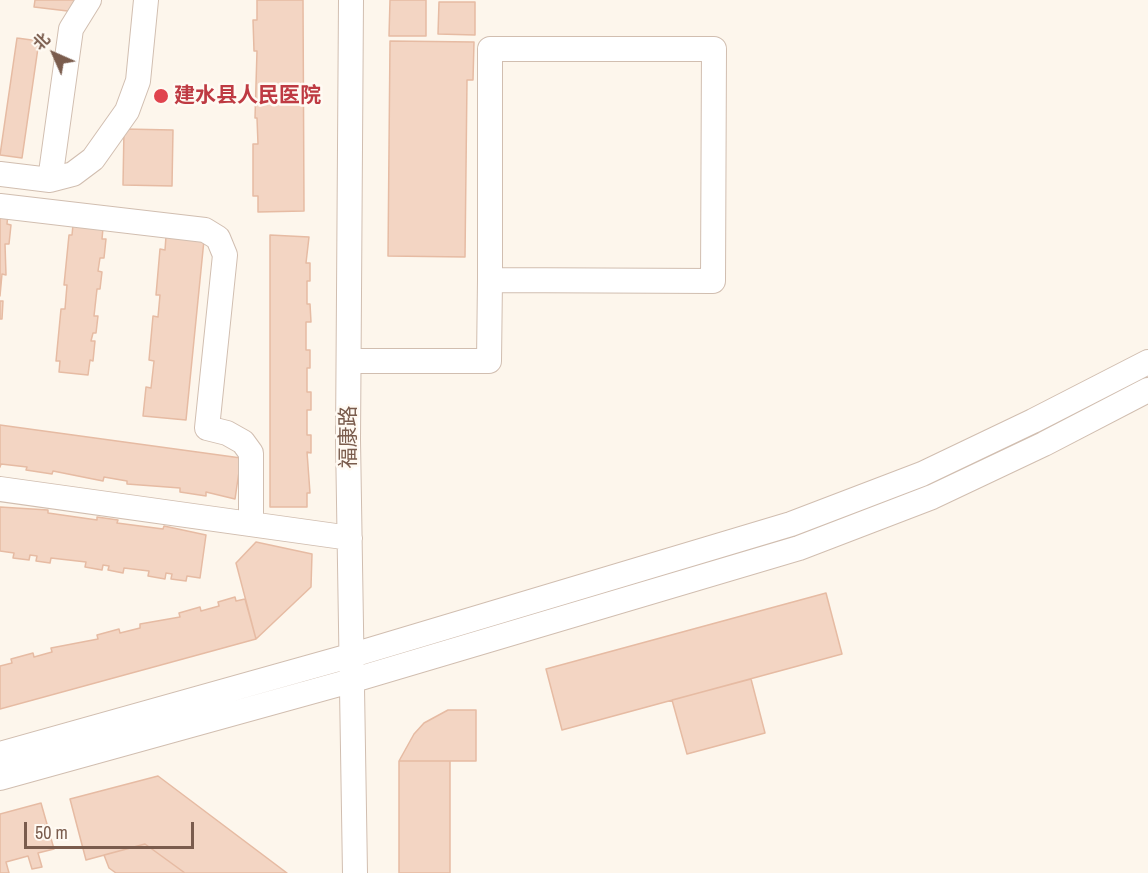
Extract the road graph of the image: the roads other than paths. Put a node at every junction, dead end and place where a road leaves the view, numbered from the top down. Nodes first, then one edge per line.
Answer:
1 (89, 0) edge
2 (146, 0) edge
3 (351, 0) edge
4 (0, 174) edge
5 (50, 180) junction
6 (0, 206) edge
7 (490, 280) junction
8 (349, 361) junction
9 (1148, 362) edge
10 (1148, 390) edge
11 (0, 489) edge
12 (251, 524) junction
13 (350, 538) junction
14 (354, 655) junction
15 (354, 680) junction
16 (0, 754) edge
17 (0, 778) edge
18 (355, 873) edge

1 - 5 street
2 - 5 street
3 - 8 street, 福康路
4 - 5 street
6 - 12 street
7 - 7 street
7 - 8 street
8 - 13 street, 福康路
9 - 14 street
10 - 15 street
11 - 12 street
12 - 13 street
13 - 14 street, 福康路
14 - 15 street, 福康路
14 - 16 street
15 - 17 street
15 - 18 street, 福康路

